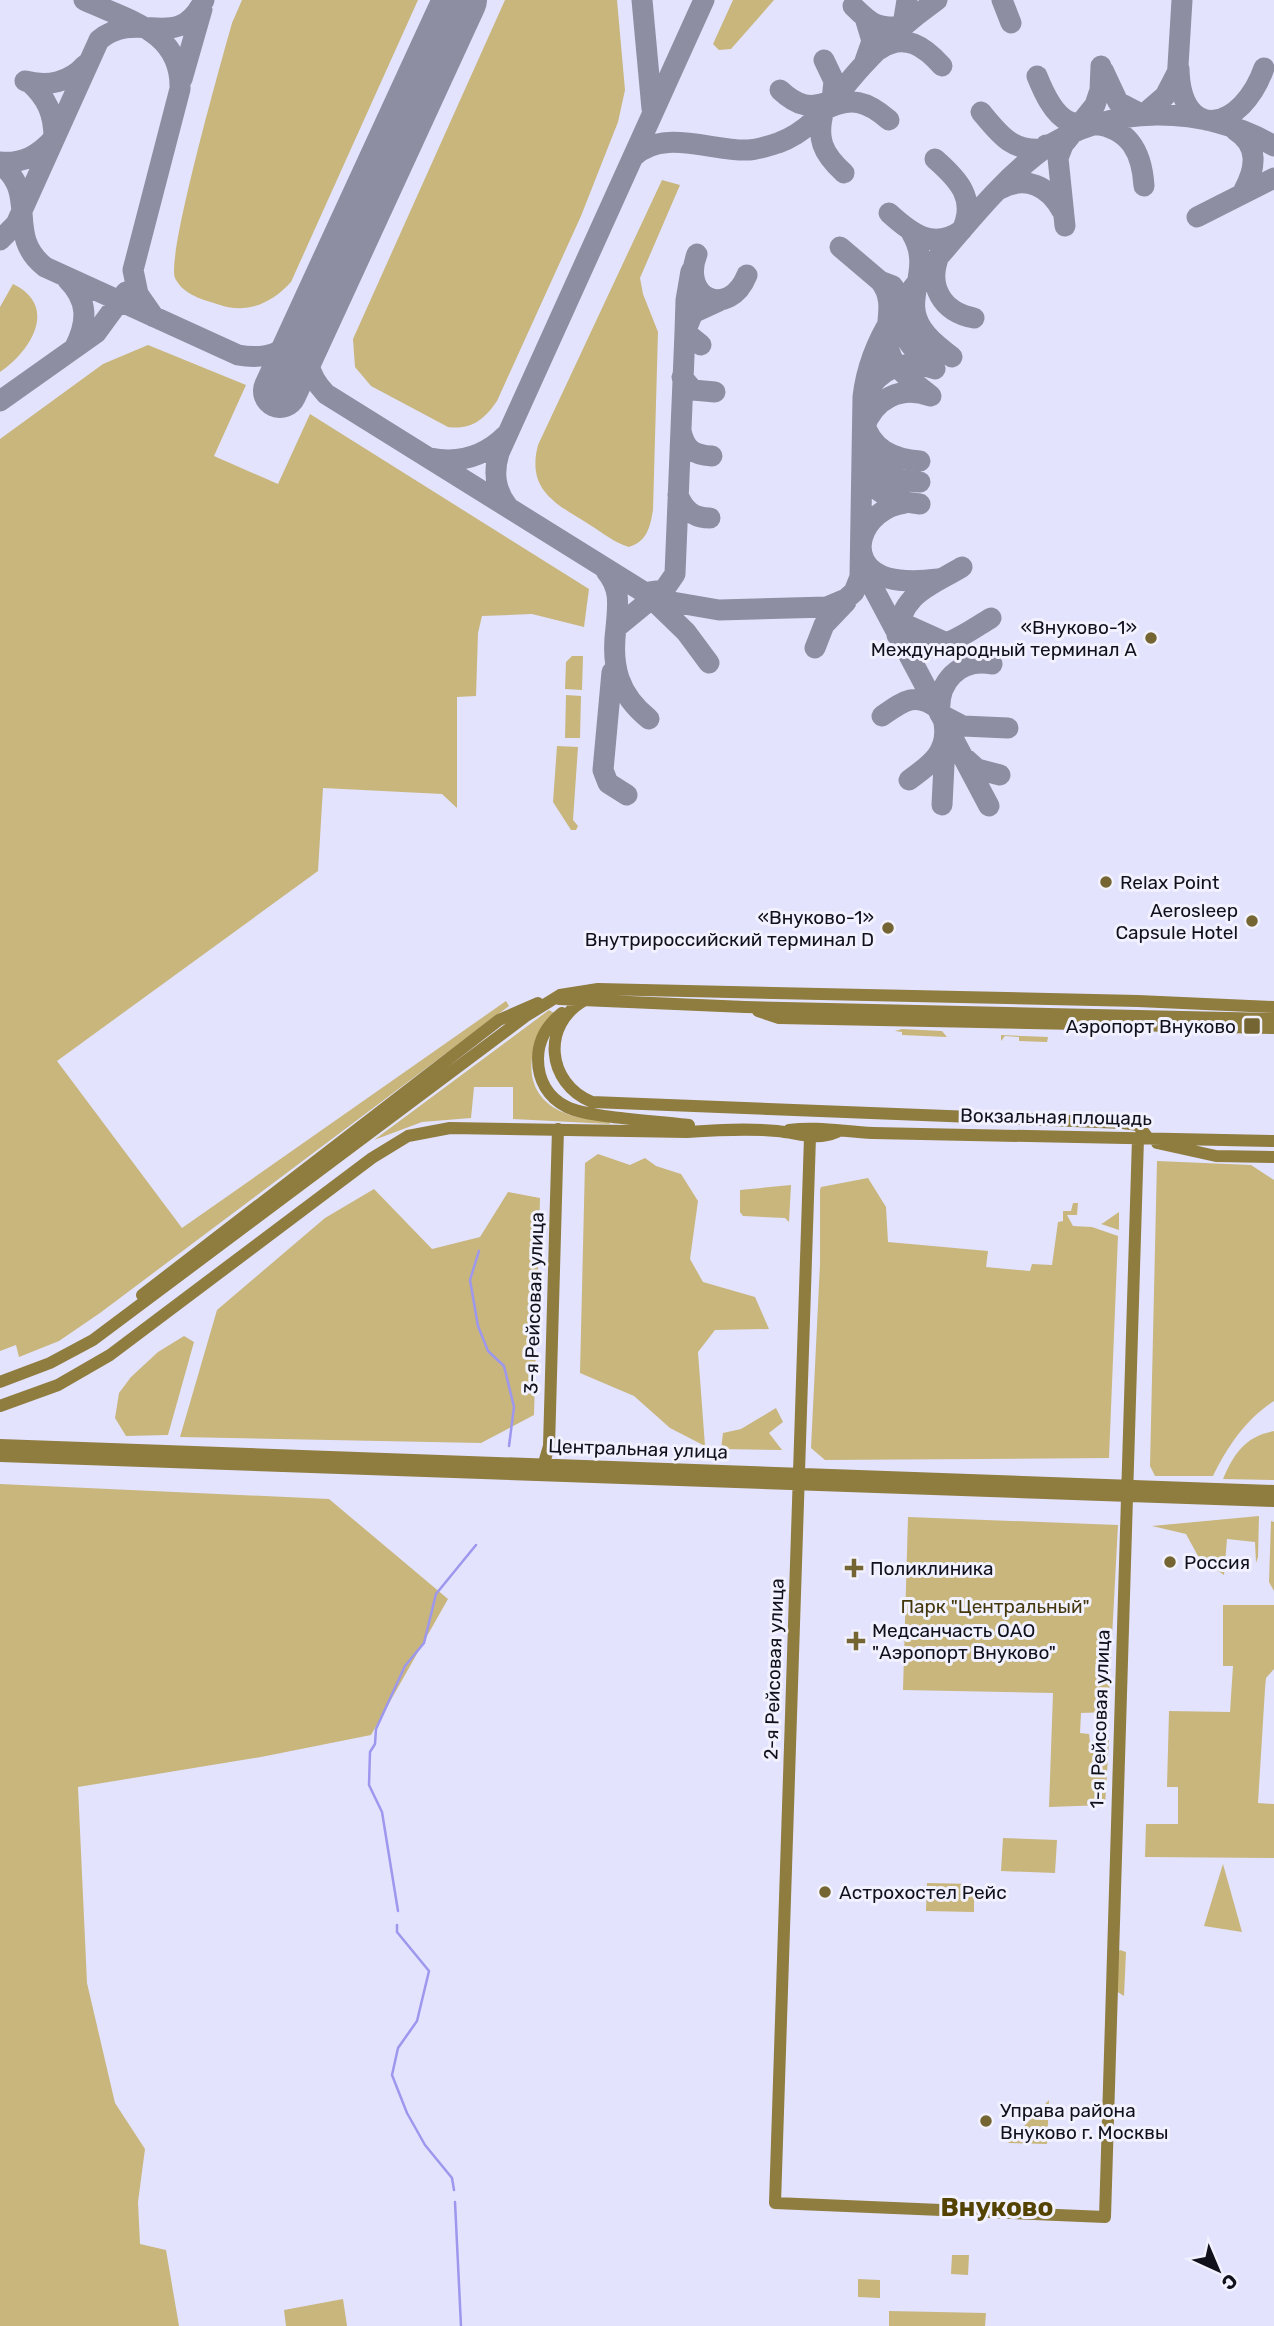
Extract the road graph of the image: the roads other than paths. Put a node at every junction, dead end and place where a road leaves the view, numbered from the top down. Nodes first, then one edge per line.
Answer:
1 (634, 990) junction
2 (587, 1000) junction
3 (745, 1007) junction
4 (1274, 1007) edge
5 (943, 1010) junction
6 (1136, 1016) junction
7 (1274, 1019) edge
8 (930, 1021) junction
9 (1121, 1025) junction
10 (1274, 1028) edge
11 (558, 1129) junction
12 (720, 1130) junction
13 (776, 1131) junction
14 (837, 1132) junction
15 (810, 1137) junction
16 (1143, 1138) junction
17 (1274, 1141) edge
18 (1274, 1157) edge
19 (78, 1348) junction
20 (0, 1382) edge
21 (0, 1406) edge
22 (0, 1445) edge
23 (0, 1456) edge
24 (541, 1470) junction
25 (799, 1479) junction
26 (1127, 1491) junction
27 (1274, 1491) edge
28 (1274, 1501) edge
29 (1105, 2217) joint

1 - 4 main road
1 - 16 main road
1 - 19 main road
2 - 3 main road
2 - 12 main road
2 - 19 main road
3 - 5 main road
3 - 8 main road
5 - 6 main road
5 - 8 main road
6 - 7 main road
6 - 9 main road
8 - 9 main road
9 - 10 main road
11 - 12 main road, Вокзальная площадь
11 - 21 main road, Вокзальная площадь
11 - 24 main road, 3-я Рейсовая улица
12 - 13 main road, Вокзальная площадь
13 - 14 main road, Вокзальная площадь
13 - 15 main road, Вокзальная площадь
14 - 15 main road, Вокзальная площадь
14 - 16 main road, Вокзальная площадь
15 - 25 main road, 2-я Рейсовая улица
16 - 17 main road, Вокзальная площадь
16 - 18 main road
16 - 26 main road, 1-я Рейсовая улица
19 - 20 main road
22 - 24 main road, Центральная улица
23 - 24 main road, Центральная улица
24 - 25 main road, Центральная улица
25 - 26 main road, Центральная улица
25 - 29 main road, 2-я Рейсовая улица
26 - 27 main road, Центральная улица
26 - 28 main road, Центральная улица
26 - 29 main road, 1-я Рейсовая улица

